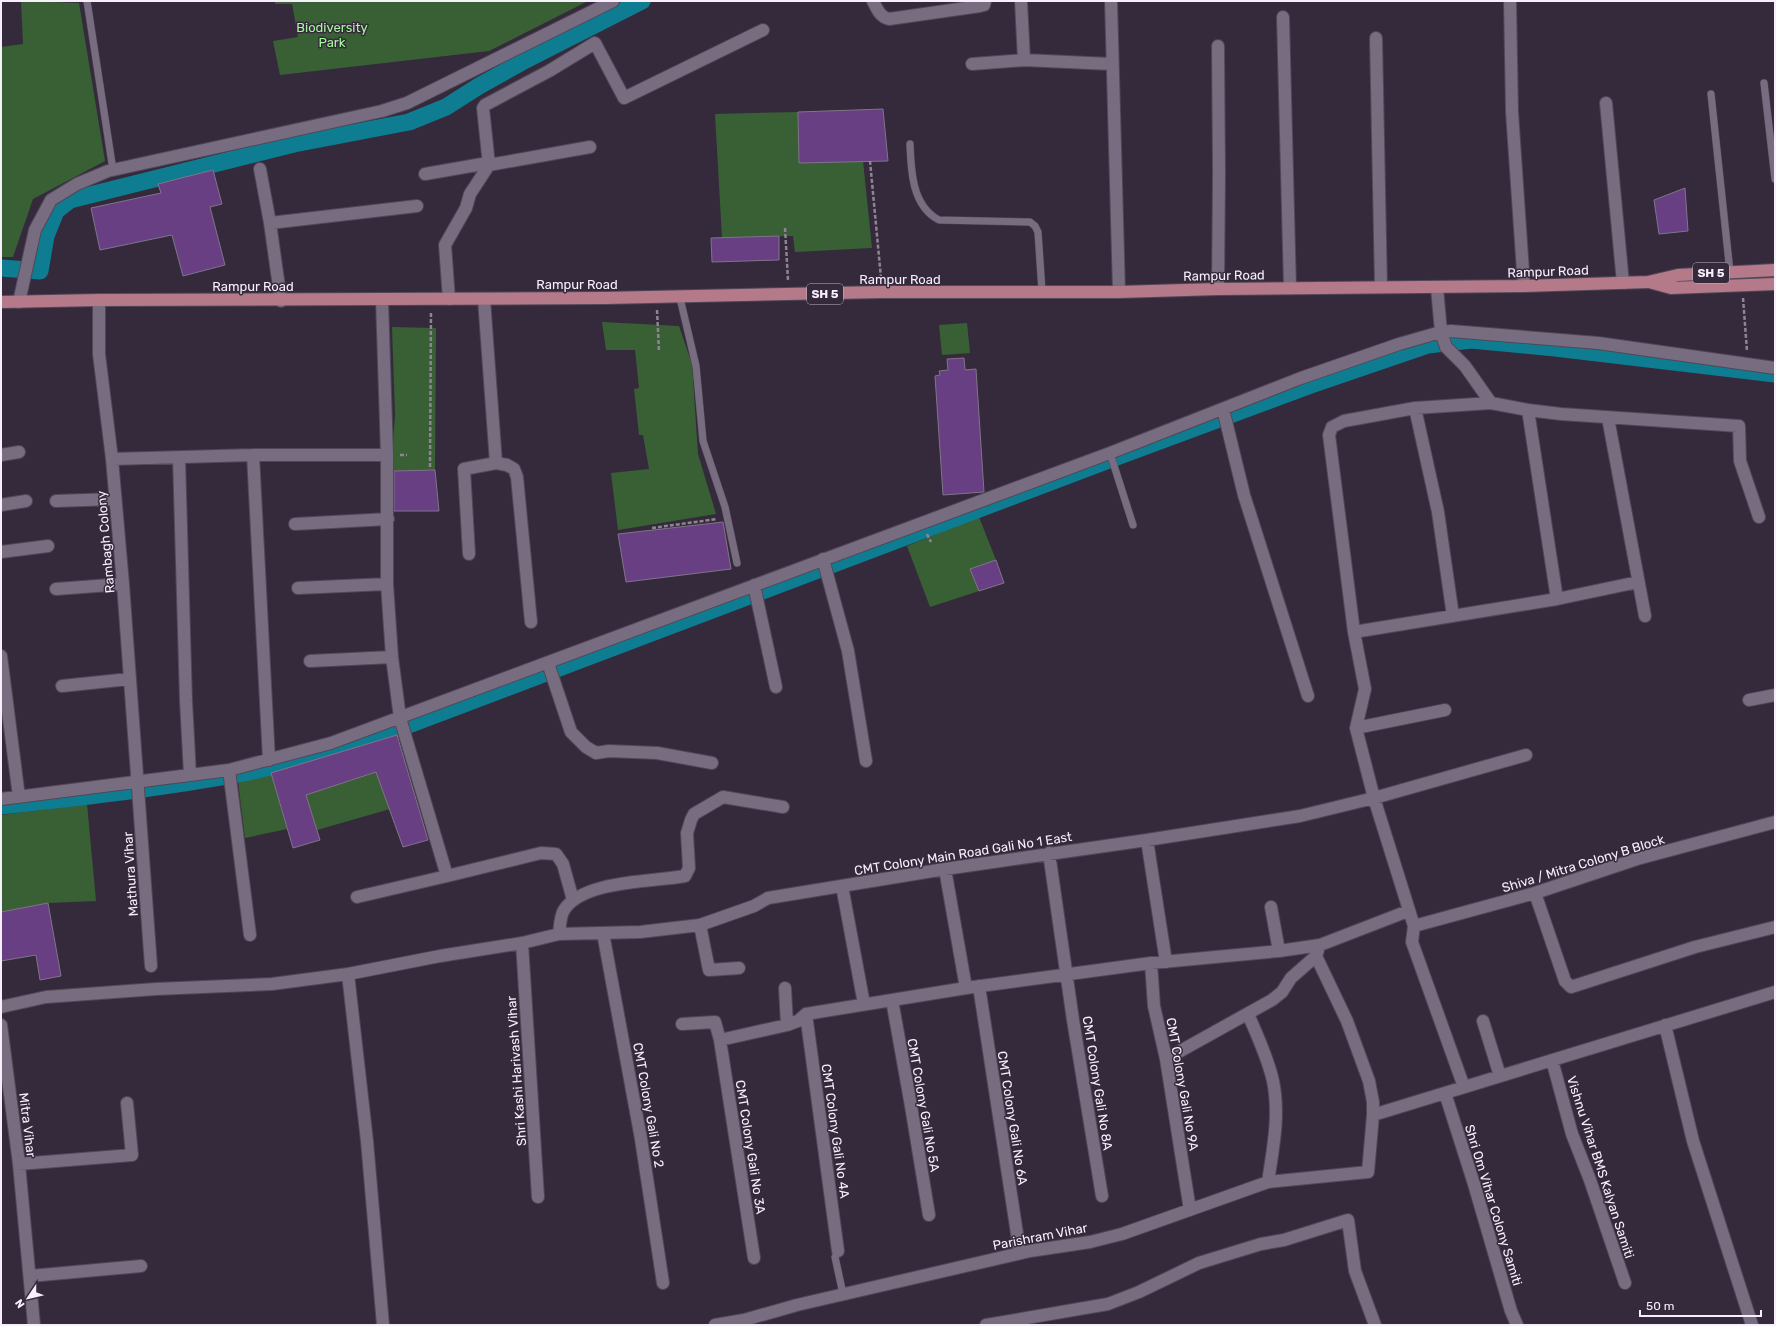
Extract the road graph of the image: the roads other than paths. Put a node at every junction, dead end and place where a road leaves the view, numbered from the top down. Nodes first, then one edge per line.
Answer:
1 (87, 1) edge
2 (613, 1) edge
3 (873, 1) edge
4 (985, 1) edge
5 (1021, 1) edge
6 (1111, 1) edge
7 (1510, 1) edge
8 (1283, 17) dead end
9 (763, 30) dead end
10 (1376, 38) dead end
11 (1218, 46) dead end
12 (1024, 60) junction
13 (972, 64) dead end
14 (1112, 64) junction
15 (1764, 83) dead end
16 (1711, 94) dead end
17 (1606, 103) dead end
18 (910, 144) dead end
19 (590, 147) dead end
20 (489, 164) junction
21 (260, 169) dead end
22 (113, 170) junction
23 (424, 174) dead end
24 (1775, 179) edge
25 (417, 206) dead end
26 (270, 223) junction
27 (1775, 270) edge
28 (1730, 272) junction
29 (1623, 282) junction
30 (1648, 282) junction
31 (1775, 284) edge
32 (1524, 286) junction
33 (1381, 287) junction
34 (1290, 288) junction
35 (1437, 288) junction
36 (1218, 289) junction
37 (1042, 291) junction
38 (1119, 292) junction
39 (680, 298) junction
40 (449, 299) junction
41 (484, 299) junction
42 (99, 300) junction
43 (382, 300) junction
44 (281, 301) junction
45 (1, 302) edge
46 (19, 302) junction
47 (1443, 339) junction
48 (1775, 368) edge
49 (1491, 403) junction
50 (1416, 408) junction
51 (1528, 410) junction
52 (1225, 416) junction
53 (1608, 418) junction
54 (19, 452) dead end
55 (1, 455) edge
56 (252, 455) junction
57 (387, 455) junction
58 (1111, 457) junction
59 (180, 458) junction
60 (112, 459) junction
61 (496, 463) junction
62 (114, 499) junction
63 (26, 501) dead end
64 (56, 501) dead end
65 (1, 505) edge
66 (1759, 517) dead end
67 (388, 519) junction
68 (295, 524) dead end
69 (1133, 525) dead end
70 (48, 546) dead end
71 (1, 552) edge
72 (469, 554) dead end
73 (737, 563) dead end
74 (825, 565) junction
75 (1638, 582) junction
76 (123, 584) junction
77 (387, 584) junction
78 (298, 588) dead end
79 (56, 589) dead end
80 (755, 591) junction
81 (1557, 599) junction
82 (1453, 616) junction
83 (1645, 616) dead end
84 (531, 622) dead end
85 (1354, 632) junction
86 (1, 656) edge
87 (392, 657) junction
88 (310, 661) dead end
89 (549, 667) junction
90 (129, 679) junction
91 (62, 686) dead end
92 (776, 687) dead end
93 (1775, 695) edge
94 (1308, 696) dead end
95 (1749, 700) dead end
96 (1445, 710) dead end
97 (402, 723) junction
98 (1356, 728) junction
99 (1526, 755) dead end
100 (269, 760) junction
101 (866, 761) dead end
102 (712, 763) dead end
103 (230, 774) junction
104 (190, 775) junction
105 (137, 783) junction
106 (18, 797) junction
107 (1374, 798) junction
108 (1, 799) edge
109 (783, 807) dead end
110 (1775, 822) edge
111 (1147, 840) junction
112 (1049, 853) junction
113 (945, 869) junction
114 (447, 876) junction
115 (842, 886) junction
116 (1535, 893) junction
117 (357, 897) dead end
118 (573, 900) junction
119 (1271, 907) dead end
120 (1408, 911) junction
121 (700, 925) junction
122 (1414, 926) junction
123 (1775, 926) edge
124 (603, 933) junction
125 (559, 934) junction
126 (250, 935) dead end
127 (522, 943) junction
128 (1279, 951) junction
129 (1318, 951) junction
130 (1166, 962) junction
131 (1151, 963) junction
132 (151, 966) dead end
133 (739, 968) dead end
134 (348, 974) junction
135 (1067, 975) junction
136 (979, 986) junction
137 (785, 988) dead end
138 (966, 988) junction
139 (1775, 992) edge
140 (892, 1000) junction
141 (864, 1004) junction
142 (1, 1007) edge
143 (806, 1014) junction
144 (1248, 1014) junction
145 (1483, 1020) dead end
146 (682, 1024) dead end
147 (1, 1025) edge
148 (787, 1025) junction
149 (1665, 1025) junction
150 (720, 1040) junction
151 (1166, 1059) junction
152 (1552, 1060) junction
153 (1500, 1076) junction
154 (1464, 1087) junction
155 (1445, 1093) junction
156 (127, 1103) dead end
157 (1373, 1115) junction
158 (18, 1164) junction
159 (1268, 1182) junction
160 (1102, 1196) dead end
161 (538, 1197) dead end
162 (1190, 1210) junction
163 (928, 1215) dead end
164 (838, 1251) joint
165 (1020, 1253) junction
166 (754, 1258) dead end
167 (141, 1266) dead end
168 (30, 1276) junction
169 (663, 1283) dead end
170 (1625, 1283) dead end
171 (843, 1294) junction
172 (34, 1325) edge
173 (383, 1325) edge
174 (715, 1325) edge
175 (986, 1325) edge
176 (1375, 1325) edge
177 (1517, 1325) edge
178 (1752, 1325) edge

1 - 22 lane
2 - 22 street
3 - 4 street
5 - 12 street
6 - 14 street
7 - 32 street
8 - 34 street
9 - 20 street
10 - 33 street
11 - 36 street
12 - 13 street
12 - 14 street
14 - 38 street
15 - 24 lane
16 - 28 lane
17 - 29 street
18 - 37 lane
19 - 20 street
20 - 23 street
20 - 40 street
21 - 26 street
22 - 46 street
25 - 26 street
26 - 44 street
27 - 28 main road, Rampur Road / SH 5
28 - 30 main road, Rampur Road / SH 5
29 - 30 main road, Rampur Road / SH 5
29 - 32 main road, Rampur Road / SH 5
30 - 31 main road
32 - 35 main road, Rampur Road / SH 5
33 - 34 main road, Rampur Road / SH 5
33 - 35 main road, Rampur Road / SH 5
34 - 36 main road, Rampur Road / SH 5
35 - 47 street
36 - 38 main road, Rampur Road / SH 5
37 - 38 main road, Rampur Road / SH 5
37 - 39 main road, Rampur Road / SH 5
39 - 41 main road, Rampur Road / SH 5
39 - 73 lane
40 - 41 main road, Rampur Road / SH 5
40 - 43 main road, Rampur Road / SH 5
41 - 61 street
42 - 44 main road, Rampur Road / SH 5
42 - 46 main road, Rampur Road / SH 5
42 - 60 street, Rambagh Colony
43 - 44 main road, Rampur Road / SH 5
43 - 57 street
45 - 46 main road, Rampur Road / SH 5
47 - 48 street
47 - 49 street
47 - 52 street
49 - 50 street
49 - 51 street
50 - 82 street
50 - 85 street
51 - 53 street
51 - 81 street
52 - 58 street
52 - 94 street
53 - 66 street
53 - 75 street
54 - 55 street
56 - 57 street
56 - 59 street
56 - 100 street
57 - 67 street
58 - 69 lane
58 - 74 street
59 - 60 street
59 - 104 street
60 - 62 street, Rambagh Colony
61 - 72 street
61 - 84 street
62 - 64 street
62 - 76 street, Rambagh Colony
63 - 65 street
67 - 68 street
67 - 77 street
70 - 71 street
74 - 80 street
74 - 101 street
75 - 81 street
75 - 83 street
76 - 79 street
76 - 90 street, Rambagh Colony
77 - 78 street
77 - 87 street
80 - 89 street
80 - 92 street
81 - 82 street
82 - 85 street
85 - 98 street
86 - 106 street
87 - 88 street
87 - 97 street
89 - 97 street
89 - 102 street
90 - 91 street
90 - 105 street, Rambagh Colony
93 - 95 street
96 - 98 street
97 - 100 street
97 - 114 street
98 - 107 street
99 - 107 street, CMT Colony Main Road Gali No 1 East
100 - 103 street
103 - 104 street
103 - 126 street
104 - 105 street
105 - 106 street
105 - 132 street, Mathura Vihar
106 - 108 street
107 - 111 street, CMT Colony Main Road Gali No 1 East
107 - 120 street
109 - 118 street
110 - 116 street, Shiva / Mitra Colony B Block
111 - 112 street, CMT Colony Main Road Gali No 1 East
111 - 130 street
112 - 113 street, CMT Colony Main Road Gali No 1 East
112 - 135 street, CMT Colony Gali No 8A
113 - 115 street, CMT Colony Main Road Gali No 1 East
113 - 138 street
114 - 117 street
114 - 118 street
115 - 121 street, CMT Colony Main Road Gali No 1 East
115 - 141 street
116 - 122 street, Shiva / Mitra Colony B Block
116 - 123 street
118 - 125 street
119 - 128 street
120 - 122 street
120 - 129 street
121 - 124 street, CMT Colony Main Road Gali No 1 East
121 - 133 street
122 - 154 street
124 - 125 street, CMT Colony Main Road Gali No 1 East
124 - 169 street, CMT Colony Gali No 2
125 - 127 street, CMT Colony Main Road Gali No 1 East
127 - 134 street, CMT Colony Main Road Gali No 1 East
127 - 161 street, Shri Kashi Harivash Vihar
128 - 129 street
128 - 130 street
129 - 144 street
129 - 157 street
130 - 131 street
131 - 135 street
131 - 151 street, CMT Colony Gali No 9A
134 - 142 street, CMT Colony Main Road Gali No 1 East
134 - 173 street
135 - 136 street
135 - 160 street, CMT Colony Gali No 8A
136 - 138 street
136 - 165 street, CMT Colony Gali No 6A
137 - 148 street
138 - 140 street
139 - 149 street
140 - 141 street
140 - 163 street, CMT Colony Gali No 5A
141 - 143 street
143 - 148 street
143 - 164 street, CMT Colony Gali No 4A
144 - 151 street
144 - 159 street
145 - 153 street
146 - 150 street, CMT Colony Gali No 3A
147 - 158 street, Mitra Vihar
148 - 150 street
149 - 152 street
149 - 178 street
150 - 166 street, CMT Colony Gali No 3A
151 - 162 street, CMT Colony Gali No 9A
152 - 153 street
152 - 170 street, Vishnu Vihar BMS Kalyan Samiti
153 - 154 street
154 - 155 street
155 - 157 street
155 - 177 street, Shri Om Vihar Colony Samiti
156 - 158 street
157 - 159 street, Parishram Vihar
158 - 168 street, Mitra Vihar
159 - 162 street, Parishram Vihar
162 - 165 street, Parishram Vihar
164 - 171 lane
165 - 171 street, Parishram Vihar
167 - 168 street
168 - 172 street, Mitra Vihar
171 - 174 street, Parishram Vihar
175 - 176 street

